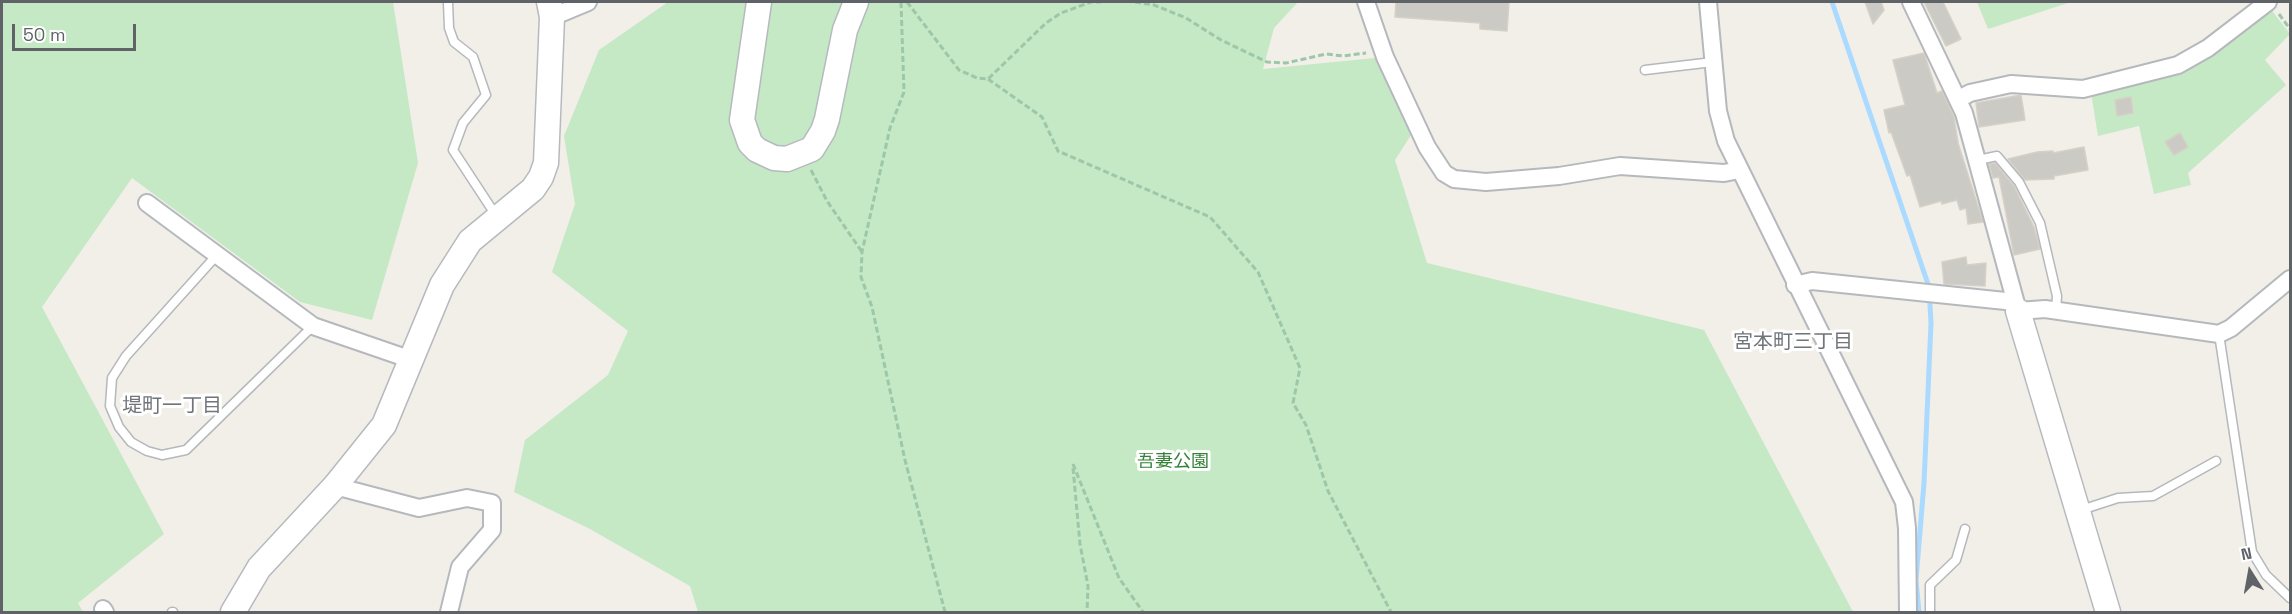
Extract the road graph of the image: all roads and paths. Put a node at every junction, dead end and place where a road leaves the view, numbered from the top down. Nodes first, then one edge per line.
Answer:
1 (448, 2) edge
2 (588, 2) edge
3 (759, 2) edge
4 (856, 2) edge
5 (901, 2) edge
6 (907, 2) edge
7 (1101, 2) edge
8 (1135, 2) edge
9 (1366, 2) edge
10 (1708, 2) edge
11 (1911, 2) edge
12 (2268, 2) edge
13 (550, 9) edge
14 (1383, 50) junction
15 (1713, 62) junction
16 (1645, 70) dead end
17 (988, 79) junction
18 (1959, 99) junction
19 (812, 149) junction
20 (1978, 160) junction
21 (1739, 170) junction
22 (147, 203) dead end
23 (497, 218) junction
24 (862, 252) junction
25 (216, 256) junction
26 (2290, 279) edge
27 (1796, 285) junction
28 (2016, 306) junction
29 (2056, 310) junction
30 (313, 326) junction
31 (2220, 334) junction
32 (409, 359) junction
33 (2216, 461) dead end
34 (335, 486) junction
35 (2078, 512) junction
36 (1965, 529) dead end
37 (2290, 598) edge
38 (233, 612) edge
39 (450, 612) edge
40 (945, 612) edge
41 (1087, 612) edge
42 (1143, 612) edge
43 (1390, 612) edge
44 (1908, 612) edge
45 (1930, 612) edge
46 (2108, 612) edge

1 - 23 lane
2 - 13 street
3 - 19 street
4 - 19 street
5 - 24 path
6 - 17 path
7 - 17 path
8 - 14 path
9 - 14 street
10 - 15 street
11 - 18 street
12 - 18 street
13 - 23 street
14 - 21 street
15 - 16 lane
15 - 21 street
17 - 43 path
18 - 20 street
19 - 24 path
20 - 28 street
20 - 29 lane
21 - 27 street
22 - 25 street
23 - 32 street
24 - 40 path
25 - 30 street
25 - 30 lane
26 - 31 street
27 - 28 street
27 - 44 street
28 - 29 street
28 - 35 street
29 - 31 street
30 - 32 street
31 - 37 lane
32 - 34 street
33 - 35 lane
34 - 38 street
34 - 39 street
35 - 46 street
36 - 45 lane
41 - 42 path

